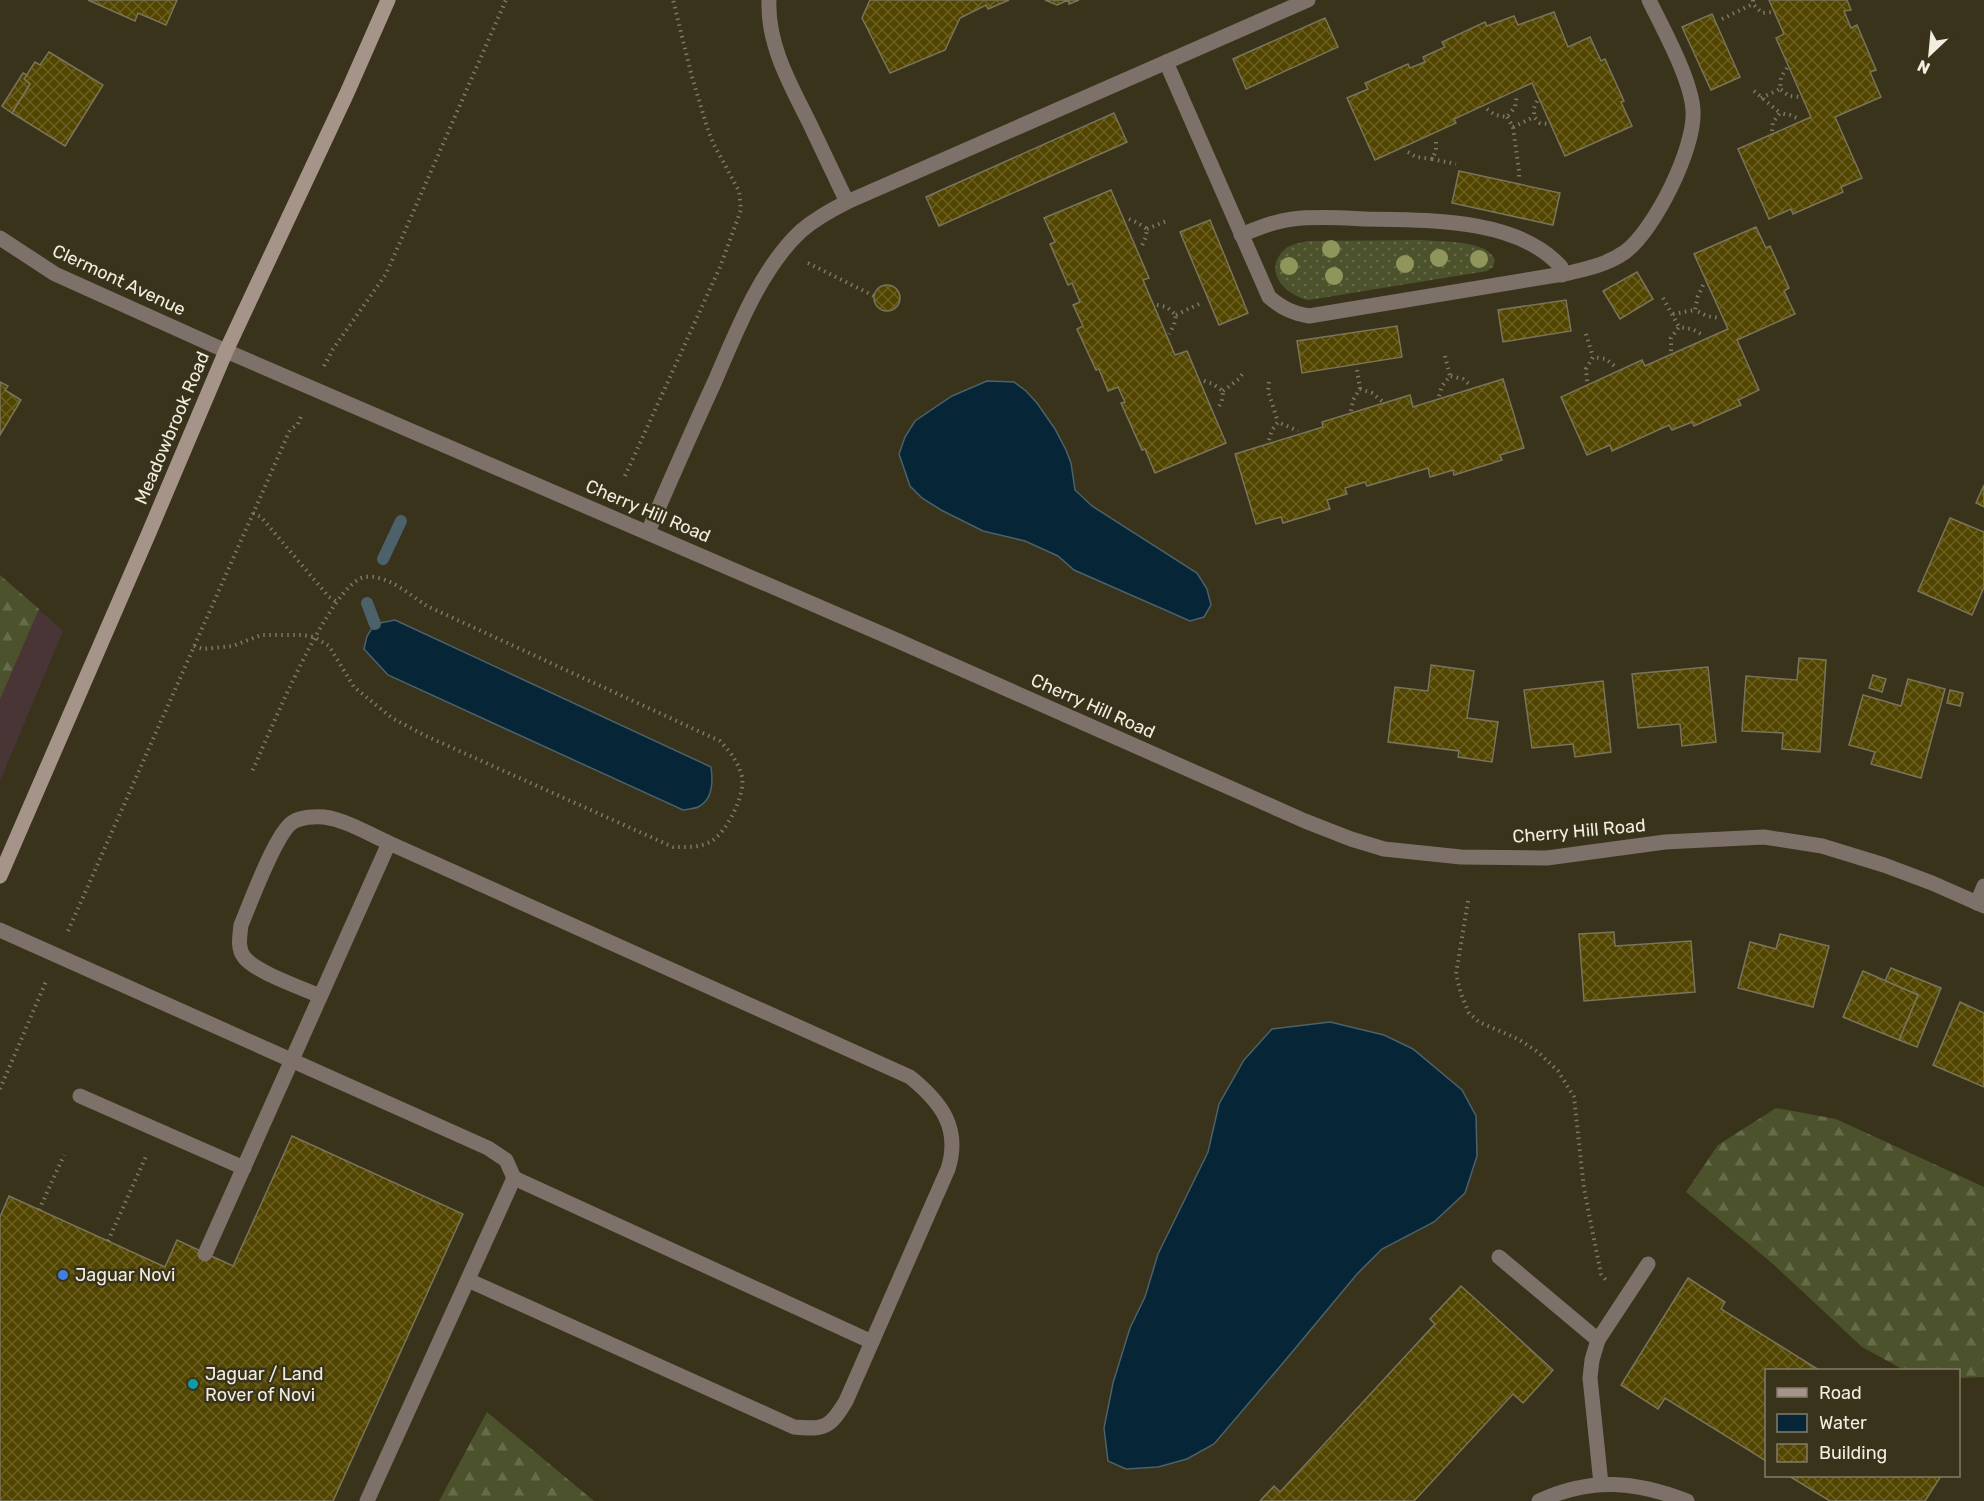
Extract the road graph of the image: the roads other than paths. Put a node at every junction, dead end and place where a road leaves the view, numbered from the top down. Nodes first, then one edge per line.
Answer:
1 (388, 0) edge
2 (769, 0) edge
3 (1308, 0) edge
4 (1649, 0) edge
5 (1166, 62) junction
6 (847, 202) junction
7 (1241, 235) junction
8 (0, 238) edge
9 (1562, 275) junction
10 (226, 351) junction
11 (648, 532) junction
12 (389, 843) junction
13 (0, 876) edge
14 (1984, 886) edge
15 (1980, 904) edge
16 (0, 930) edge
17 (320, 996) junction
18 (291, 1060) junction
19 (80, 1096) dead end
20 (244, 1168) junction
21 (514, 1178) junction
22 (205, 1254) dead end
23 (1499, 1257) dead end
24 (1648, 1264) dead end
25 (468, 1280) junction
26 (1599, 1340) junction
27 (872, 1342) junction
28 (1601, 1484) junction
29 (1563, 1497) edge
30 (367, 1501) edge
31 (1539, 1501) edge
32 (1687, 1501) edge

1 - 10 street, Meadowbrook Road
2 - 6 street
3 - 5 street
4 - 9 street
5 - 6 street
5 - 7 street
6 - 11 street
7 - 9 street
7 - 9 street
8 - 10 street, Clermont Avenue
10 - 11 street, Cherry Hill Road
10 - 13 street, Meadowbrook Road
11 - 15 street, Cherry Hill Road
12 - 17 street
12 - 17 street
12 - 27 street
14 - 15 street
16 - 18 street
17 - 18 street
18 - 20 street
18 - 21 street
19 - 20 street
20 - 22 street
21 - 25 street
21 - 27 street
23 - 26 street
24 - 26 street
25 - 27 street
25 - 30 street
26 - 28 street
28 - 29 street
28 - 32 street
29 - 31 street

